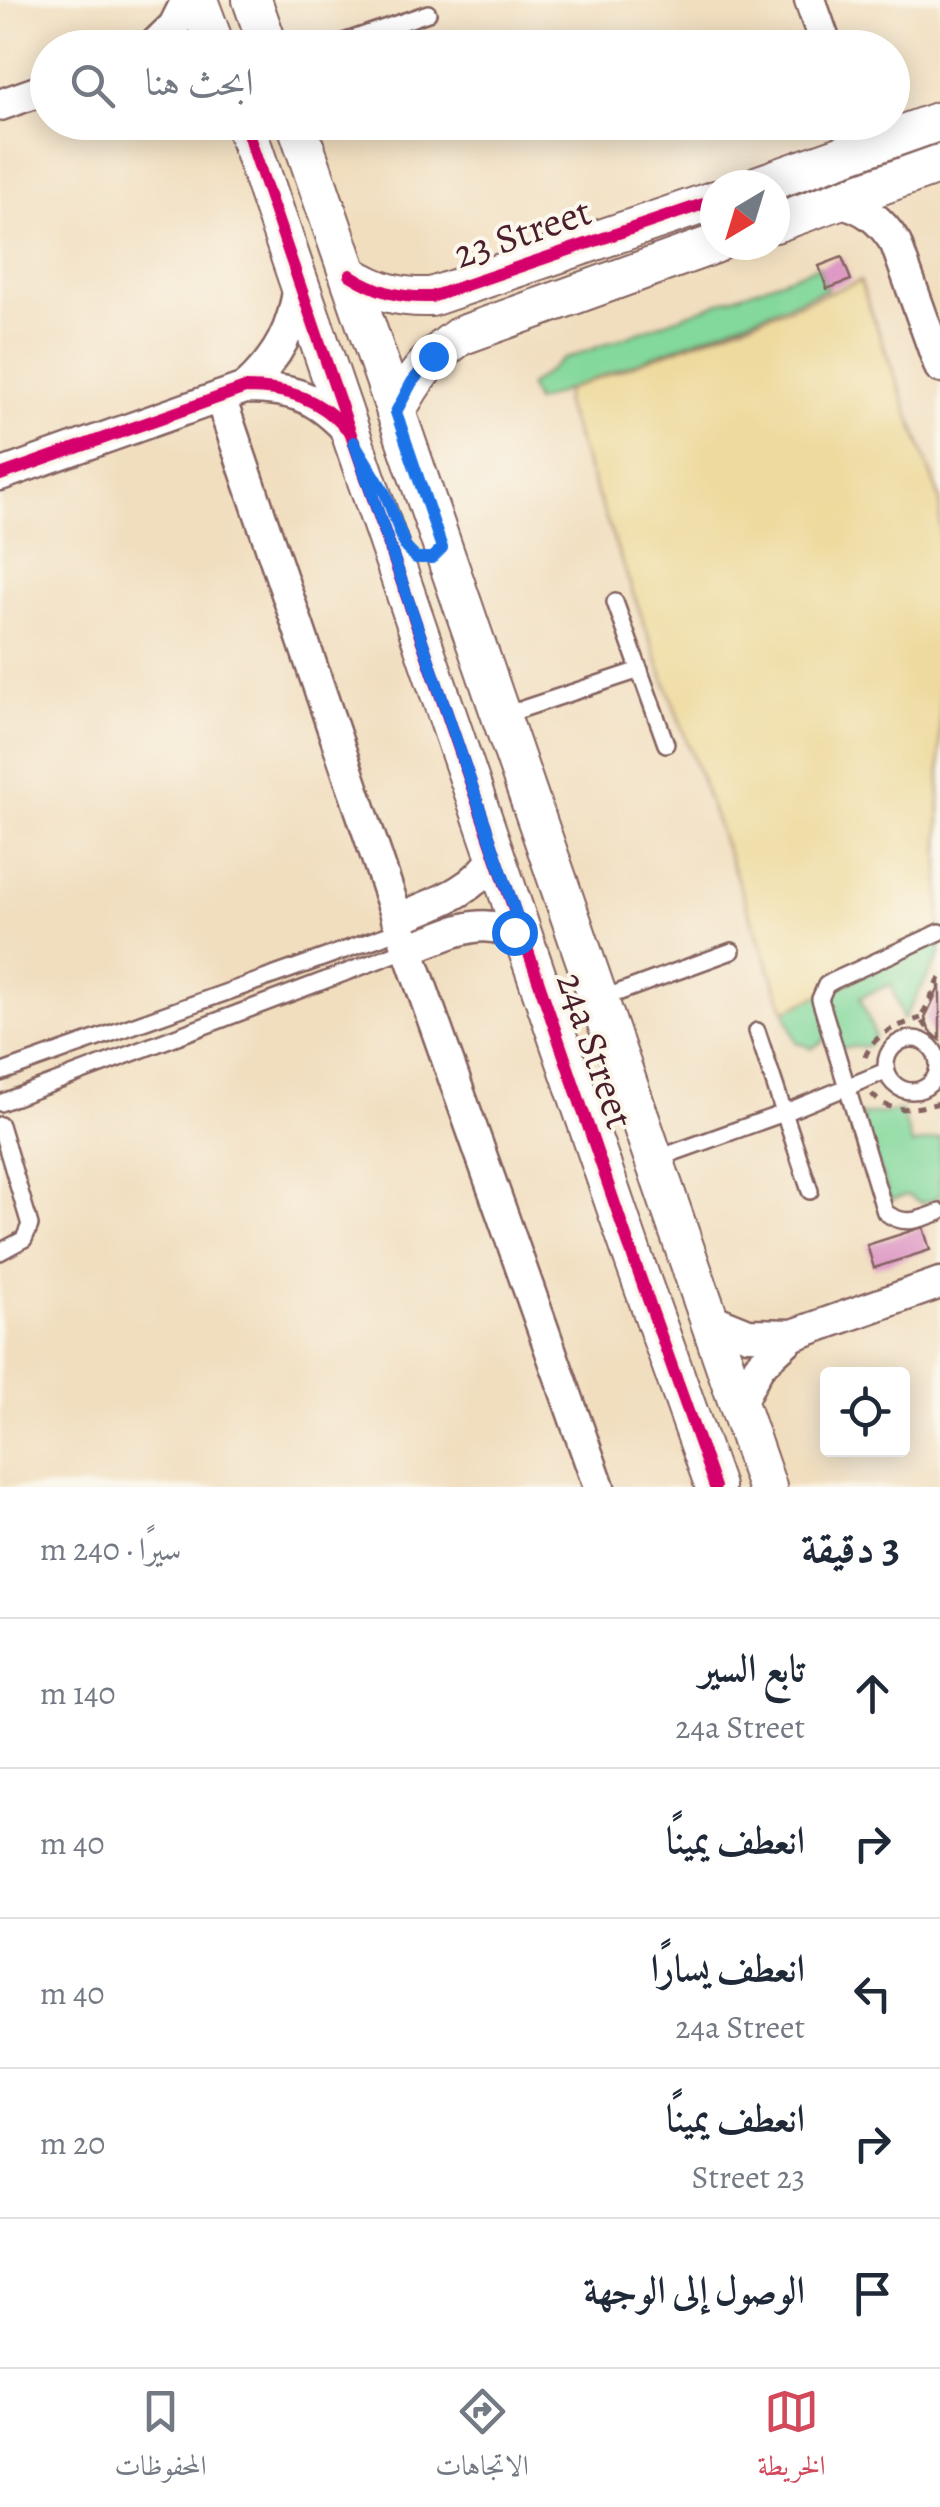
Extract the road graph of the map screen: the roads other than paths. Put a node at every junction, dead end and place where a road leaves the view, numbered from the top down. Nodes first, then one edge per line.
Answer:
1 (187, 0) edge
2 (198, 0) edge
3 (242, 0) edge
4 (810, 0) edge
5 (428, 12) dead end
6 (262, 27) edge
7 (170, 30) edge
8 (209, 30) edge
9 (377, 30) edge
10 (821, 30) edge
11 (30, 94) edge
12 (0, 105) edge
13 (940, 120) edge
14 (910, 126) edge
15 (250, 140) edge
16 (302, 140) edge
17 (850, 140) edge
18 (927, 168) edge
19 (790, 170) edge
20 (837, 201) junction
21 (700, 205) edge
22 (790, 218) edge
23 (600, 240) junction
24 (896, 244) junction
25 (700, 249) edge
26 (350, 275) junction
27 (300, 281) junction
28 (491, 324) junction
29 (940, 368) edge
30 (232, 392) junction
31 (396, 412) junction
32 (353, 439) junction
33 (0, 475) edge
34 (442, 548) junction
35 (614, 602) dead end
36 (640, 670) junction
37 (500, 716) junction
38 (666, 744) dead end
39 (496, 856) junction
40 (940, 932) edge
41 (402, 933) junction
42 (526, 943) junction
43 (732, 951) dead end
44 (302, 965) junction
45 (310, 987) junction
46 (598, 1000) junction
47 (757, 1031) dead end
48 (886, 1071) dead end
49 (0, 1073) edge
50 (848, 1087) junction
51 (0, 1103) edge
52 (784, 1113) junction
53 (0, 1124) edge
54 (653, 1160) junction
55 (810, 1192) dead end
56 (940, 1212) edge
57 (0, 1252) edge
58 (940, 1282) edge
59 (706, 1317) junction
60 (793, 1335) junction
61 (738, 1406) junction
62 (599, 1487) edge
63 (716, 1487) edge
64 (767, 1487) edge

1 - 7 street
2 - 8 street
3 - 6 street
4 - 10 street
5 - 9 lane
11 - 12 street
13 - 14 street
15 - 27 street, 24a Street
16 - 26 street, 24a Street
17 - 19 street
18 - 20 street
18 - 24 street
20 - 22 street
20 - 24 street
21 - 23 street, 23 Street
23 - 26 street, 23 Street
23 - 28 street
24 - 29 street
25 - 28 street, 23 Street
26 - 31 street, 24a Street
27 - 30 street
27 - 32 street, 24a Street
28 - 31 street, 23 Street
30 - 32 street
30 - 33 street
30 - 41 street
31 - 34 street, 24a Street
32 - 34 street
32 - 39 street, 24a Street
34 - 37 street, 24a Street
35 - 36 lane
36 - 37 lane
36 - 38 lane
37 - 46 street, 24a Street
39 - 41 street
39 - 42 street, 24a Street
40 - 50 lane
41 - 42 street
41 - 44 lane
41 - 45 lane
41 - 62 street
42 - 63 street, 24a Street
43 - 46 lane
44 - 45 lane
44 - 49 lane
45 - 51 lane
46 - 54 street, 24a Street
47 - 52 lane
48 - 50 lane
50 - 52 lane
50 - 56 lane
52 - 54 lane
52 - 55 lane
53 - 57 lane
54 - 59 street, 24a Street
58 - 60 street
59 - 60 street
59 - 61 street, 24a Street
60 - 61 street
61 - 64 street, 24a Street

